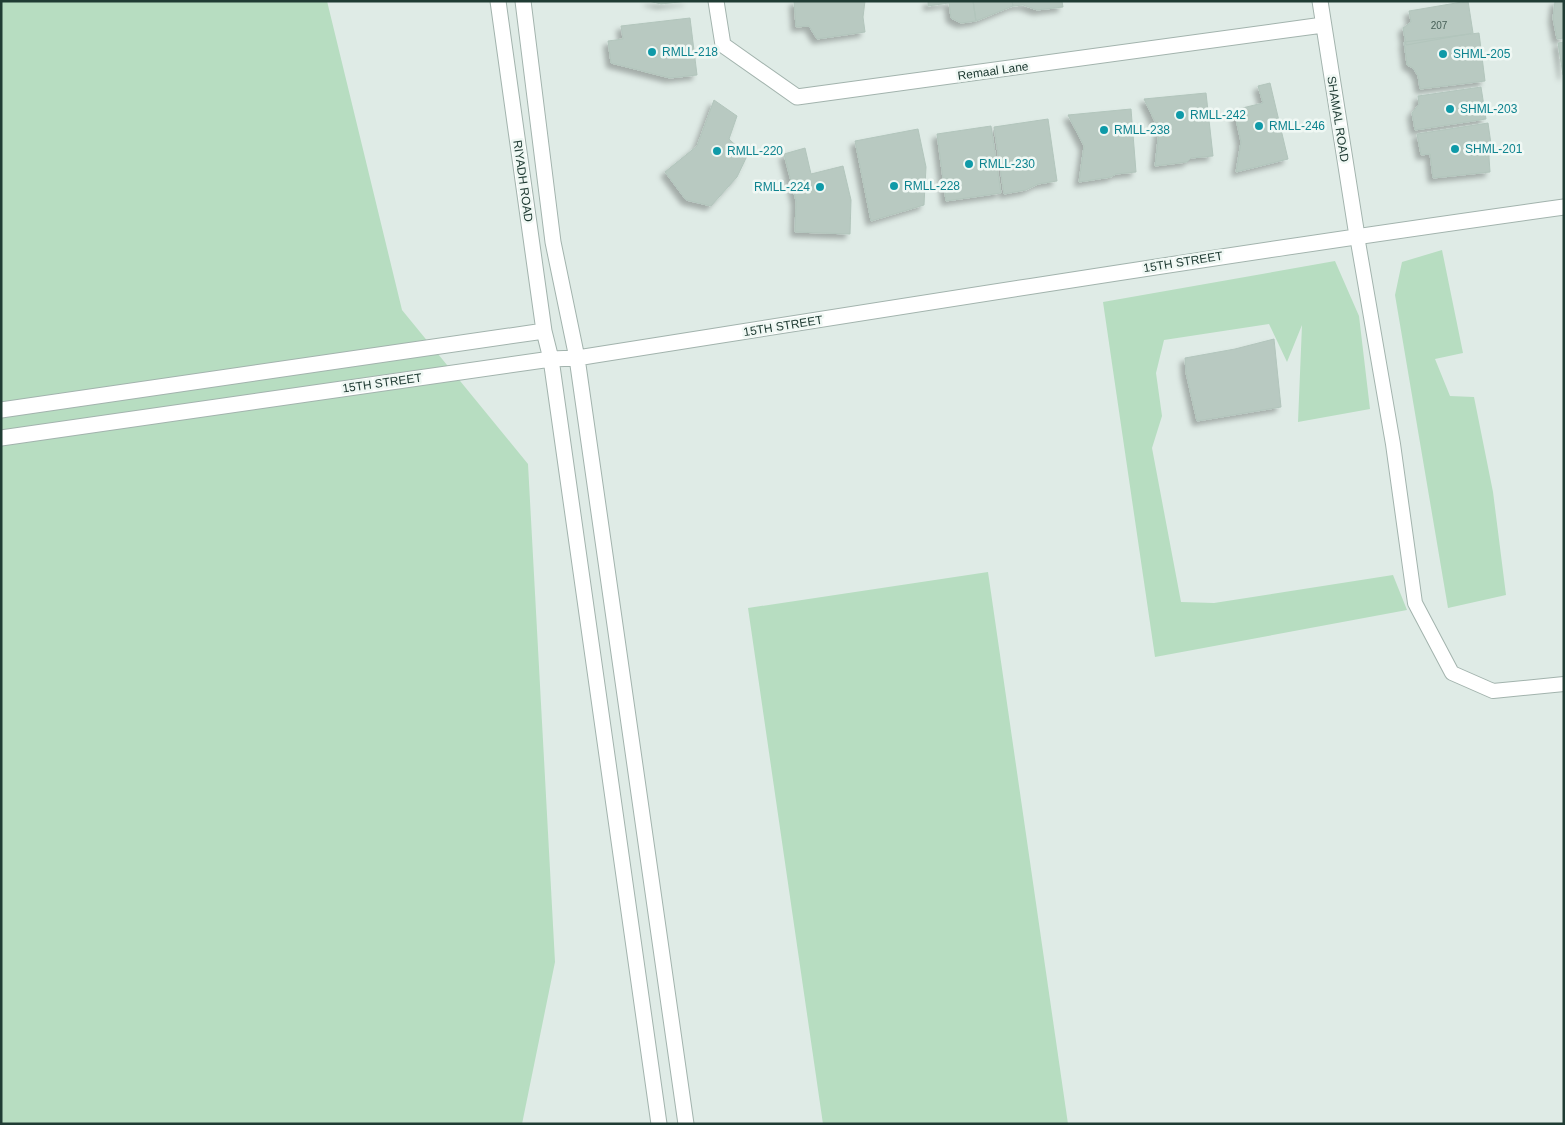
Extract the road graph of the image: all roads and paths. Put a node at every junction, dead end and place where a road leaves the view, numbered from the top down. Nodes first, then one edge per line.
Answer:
1 (498, 1) edge
2 (523, 1) edge
3 (716, 1) edge
4 (1320, 1) edge
5 (1323, 26) junction
6 (1564, 207) edge
7 (1357, 236) junction
8 (544, 331) junction
9 (577, 358) junction
10 (551, 360) junction
11 (1, 410) edge
12 (1, 438) edge
13 (1564, 684) edge
14 (658, 1124) edge
15 (686, 1124) edge

1 - 8 street, RIYADH ROAD
2 - 9 street, RIYADH ROAD
3 - 5 street, Remaal Lane
4 - 5 street, SHAMAL ROAD
5 - 7 street, SHAMAL ROAD
6 - 7 street, 15TH STREET
7 - 9 street, 15TH STREET
7 - 13 lane
8 - 10 street, RIYADH ROAD
8 - 11 street
9 - 10 street, 15TH STREET
9 - 15 street, RIYADH ROAD
10 - 12 street, 15TH STREET
10 - 14 street, RIYADH ROAD

